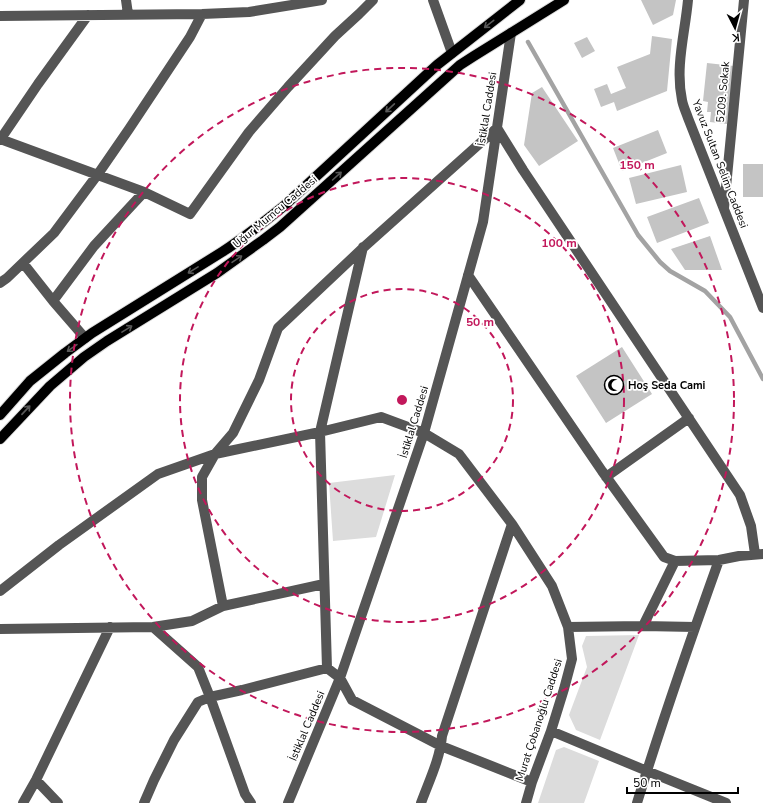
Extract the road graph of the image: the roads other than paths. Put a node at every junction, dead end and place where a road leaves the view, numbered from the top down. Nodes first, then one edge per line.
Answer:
1 (126, 0) edge
2 (322, 0) edge
3 (373, 0) edge
4 (433, 0) edge
5 (520, 0) edge
6 (564, 0) edge
7 (688, 0) edge
8 (744, 0) edge
9 (128, 14) junction
10 (202, 14) junction
11 (88, 15) junction
12 (0, 16) edge
13 (511, 33) junction
14 (452, 54) junction
15 (496, 128) junction
16 (0, 139) edge
17 (98, 174) junction
18 (144, 192) junction
19 (724, 210) junction
20 (364, 247) junction
21 (23, 263) junction
22 (468, 274) junction
23 (0, 283) edge
24 (53, 301) junction
25 (763, 308) edge
26 (85, 338) junction
27 (0, 414) edge
28 (689, 418) junction
29 (320, 432) junction
30 (424, 433) junction
31 (0, 438) edge
32 (215, 454) junction
33 (606, 477) junction
34 (512, 524) junction
35 (759, 554) edge
36 (719, 560) junction
37 (675, 561) junction
38 (324, 584) junction
39 (0, 591) edge
40 (223, 606) junction
41 (643, 626) junction
42 (110, 627) junction
43 (153, 627) junction
44 (568, 627) junction
45 (695, 627) junction
46 (0, 629) edge
47 (327, 668) junction
48 (340, 678) junction
49 (210, 697) junction
50 (550, 731) junction
51 (441, 746) junction
52 (646, 771) junction
53 (36, 780) junction
54 (532, 782) junction
55 (23, 803) edge
56 (58, 803) edge
57 (144, 803) edge
58 (251, 803) edge
59 (288, 803) edge
60 (421, 803) edge
61 (526, 803) edge
62 (637, 803) edge
63 (726, 803) edge

1 - 9 street
2 - 10 street
3 - 18 street
4 - 14 street
5 -> 14 main road, Uğur Mumcu Caddesi
6 - 13 main road, Uğur Mumcu Caddesi
7 - 19 street, Yavuz Sultan Selim Caddesi
8 - 19 street, 5209. Sokak
9 - 10 street
9 - 11 street
10 - 17 street
11 - 12 street
11 - 16 street
13 - 15 street, İstiklal Caddesi
31 -> 13 main road, Uğur Mumcu Caddesi
14 -> 26 main road, Uğur Mumcu Caddesi
15 - 20 street
15 - 22 street, İstiklal Caddesi
15 - 28 street
16 - 17 street
17 - 18 street
17 - 21 street
18 - 24 street
19 - 25 street, Yavuz Sultan Selim Caddesi
20 - 29 street
20 - 32 street
21 - 23 street
21 - 24 street
22 - 30 street, İstiklal Caddesi
22 - 33 street
24 - 26 street
26 -> 27 main road, Uğur Mumcu Caddesi
28 - 33 street
28 - 35 street
29 - 30 street, Murat Çobanoğlu Caddesi
29 - 32 street, Murat Çobanoğlu Caddesi
29 - 38 street
30 - 34 street, Murat Çobanoğlu Caddesi
30 - 48 street, İstiklal Caddesi
32 - 39 street, Murat Çobanoğlu Caddesi
32 - 40 street
33 - 37 street
34 - 44 street, Murat Çobanoğlu Caddesi
34 - 51 street
35 - 36 street
36 - 37 street
36 - 45 street
37 - 41 street
38 - 40 street
38 - 47 street
40 - 43 street
41 - 44 street
41 - 45 street
42 - 43 street
42 - 46 street
42 - 53 street
43 - 49 street
44 - 50 street, Murat Çobanoğlu Caddesi
45 - 52 street
47 - 48 street
47 - 49 street
48 - 51 street
48 - 59 street, İstiklal Caddesi
49 - 57 street
49 - 58 street
50 - 52 street
50 - 54 street, Murat Çobanoğlu Caddesi
51 - 54 street
51 - 60 street
52 - 62 street
52 - 63 street
53 - 55 street
53 - 56 street
54 - 61 street, Murat Çobanoğlu Caddesi

